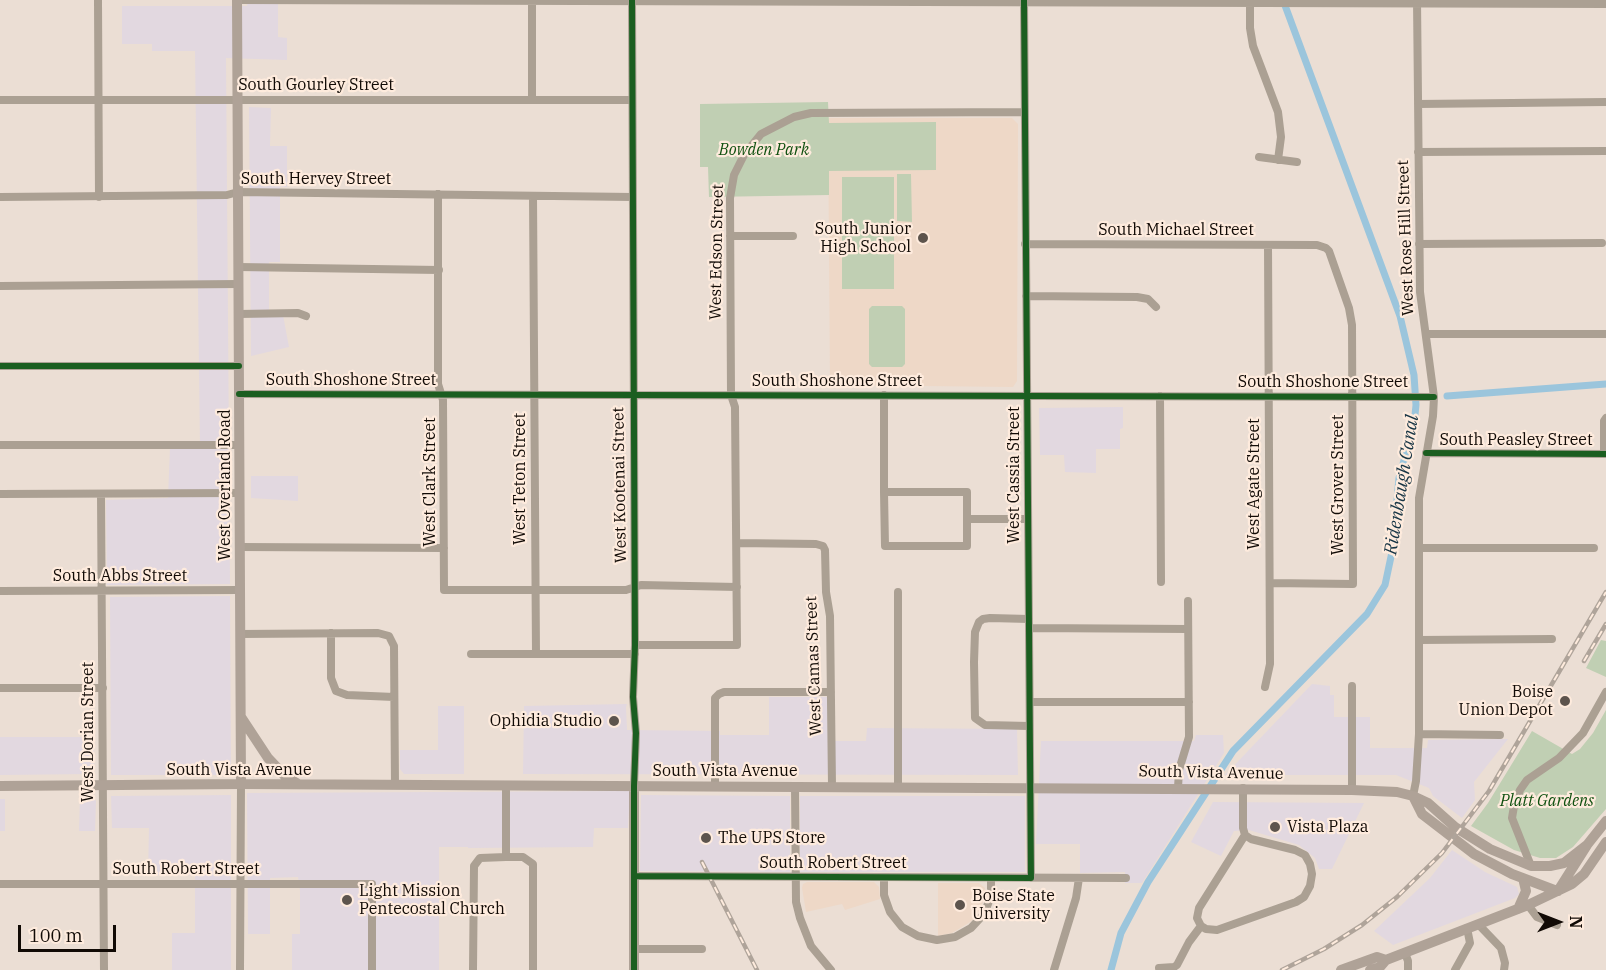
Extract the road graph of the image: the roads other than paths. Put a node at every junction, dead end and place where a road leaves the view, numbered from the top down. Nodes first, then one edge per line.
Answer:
1 (98, 0) edge
2 (237, 0) edge
3 (532, 0) edge
4 (632, 0) edge
5 (848, 0) edge
6 (1024, 1) edge
7 (1250, 2) junction
8 (1330, 2) edge
9 (1417, 2) edge
10 (1511, 2) edge
11 (1606, 4) edge
12 (532, 99) junction
13 (0, 100) edge
14 (98, 100) junction
15 (238, 100) junction
16 (632, 100) junction
17 (1606, 102) edge
18 (1418, 104) junction
19 (1024, 112) junction
20 (1606, 151) edge
21 (1418, 152) junction
22 (1259, 157) dead end
23 (1278, 160) junction
24 (1297, 162) dead end
25 (238, 192) junction
26 (438, 194) junction
27 (533, 196) junction
28 (0, 197) edge
29 (99, 197) junction
30 (632, 197) junction
31 (730, 236) junction
32 (793, 236) dead end
33 (1602, 243) dead end
34 (1025, 244) junction
35 (1419, 244) junction
36 (1268, 245) junction
37 (1326, 248) joint
38 (239, 267) junction
39 (439, 270) junction
40 (239, 284) junction
41 (0, 286) edge
42 (1026, 296) junction
43 (1156, 307) dead end
44 (239, 314) junction
45 (306, 316) dead end
46 (1426, 334) junction
47 (1606, 334) edge
48 (0, 366) edge
49 (239, 366) junction
50 (239, 394) junction
51 (440, 394) junction
52 (534, 394) junction
53 (633, 394) junction
54 (1027, 394) junction
55 (731, 395) junction
56 (884, 395) junction
57 (1160, 396) junction
58 (1269, 396) junction
59 (1353, 396) junction
60 (1434, 397) junction
61 (1606, 418) edge
62 (0, 445) edge
63 (240, 445) junction
64 (1426, 453) junction
65 (1605, 454) edge
66 (884, 492) junction
67 (0, 494) edge
68 (101, 494) junction
69 (240, 494) junction
70 (967, 519) junction
71 (1028, 519) junction
72 (736, 543) junction
73 (240, 548) junction
74 (444, 548) junction
75 (1419, 548) junction
76 (1594, 548) dead end
77 (1161, 582) dead end
78 (1270, 583) junction
79 (634, 587) junction
80 (737, 587) junction
81 (535, 589) junction
82 (240, 590) junction
83 (0, 591) edge
84 (102, 591) junction
85 (898, 592) dead end
86 (1188, 601) dead end
87 (1029, 624) junction
88 (1188, 629) junction
89 (331, 633) junction
90 (240, 634) junction
91 (1552, 639) dead end
92 (1419, 640) junction
93 (635, 650) junction
94 (471, 654) dead end
95 (536, 654) junction
96 (1352, 686) dead end
97 (103, 687) junction
98 (1265, 687) dead end
99 (0, 688) edge
100 (831, 692) junction
101 (1606, 692) edge
102 (394, 697) junction
103 (1030, 702) junction
104 (1189, 702) junction
105 (241, 717) junction
106 (1029, 726) junction
107 (1419, 734) junction
108 (1500, 735) dead end
109 (241, 784) junction
110 (298, 785) junction
111 (395, 785) junction
112 (506, 785) junction
113 (0, 786) edge
114 (104, 786) junction
115 (634, 786) junction
116 (715, 786) junction
117 (795, 786) junction
118 (832, 786) junction
119 (898, 787) junction
120 (1030, 787) junction
121 (1178, 788) junction
122 (1243, 788) junction
123 (1352, 790) junction
124 (1413, 796) junction
125 (1606, 821) edge
126 (1245, 835) junction
127 (1606, 842) edge
128 (1587, 845) junction
129 (506, 857) junction
130 (1531, 866) junction
131 (634, 876) junction
132 (795, 877) junction
133 (884, 877) junction
134 (991, 878) junction
135 (1031, 878) junction
136 (1079, 878) junction
137 (1126, 878) dead end
138 (1523, 878) junction
139 (0, 884) edge
140 (104, 884) junction
141 (241, 884) junction
142 (1557, 891) junction
143 (1523, 907) junction
144 (1557, 925) dead end
145 (1201, 926) junction
146 (1472, 926) junction
147 (634, 949) junction
148 (702, 949) dead end
149 (1405, 953) junction
150 (1386, 960) junction
151 (1159, 968) dead end
152 (104, 970) edge
153 (240, 970) edge
154 (372, 970) edge
155 (473, 970) edge
156 (533, 970) edge
157 (634, 970) edge
158 (831, 970) edge
159 (1054, 970) edge
160 (1341, 970) edge
161 (1370, 970) edge
162 (1408, 970) edge
163 (1455, 970) edge
164 (1504, 970) edge

1 - 14 street
2 - 3 street
2 - 15 main road, West Overland Road
3 - 4 street
3 - 12 street
4 - 5 street
4 - 16 street, West Kootenai Street
5 - 6 street
6 - 7 street
6 - 19 street, West Cassia Street
7 - 8 street
7 - 23 street
8 - 9 street
9 - 10 street
9 - 18 street, West Rose Hill Street
10 - 11 street
12 - 15 street, South Gourley Street
12 - 16 street, South Gourley Street
13 - 14 street, South Gourley Street
14 - 15 street, South Gourley Street
14 - 29 street
15 - 25 main road, West Overland Road
16 - 30 street, West Kootenai Street
17 - 18 street
18 - 21 street, West Rose Hill Street
19 - 31 street, West Edson Street
19 - 34 street, West Cassia Street
20 - 21 street
21 - 35 street, West Rose Hill Street
22 - 23 street
23 - 24 street
25 - 26 street, South Hervey Street
25 - 29 street, South Hervey Street
25 - 38 main road, West Overland Road
26 - 27 street, South Hervey Street
26 - 39 street, West Clark Street
27 - 30 street, South Hervey Street
27 - 52 street, West Teton Street
28 - 29 street, South Hervey Street
30 - 53 street, West Kootenai Street
31 - 32 street
31 - 55 street, West Edson Street
33 - 35 street
34 - 36 street, South Michael Street
34 - 42 street, West Cassia Street
35 - 46 street, West Rose Hill Street
36 - 37 street, South Michael Street
36 - 58 street, West Agate Street
37 - 59 street, West Grover Street
38 - 39 street
38 - 40 main road, West Overland Road
39 - 51 street, West Clark Street
40 - 41 street
40 - 44 main road, West Overland Road
42 - 43 street
42 - 54 street, West Cassia Street
44 - 45 street
44 - 49 main road, West Overland Road
46 - 47 street
46 - 60 street, West Rose Hill Street
48 - 49 street
49 - 50 main road, West Overland Road
50 - 51 street, South Shoshone Street
50 - 63 main road, West Overland Road
51 - 52 street, South Shoshone Street
51 - 74 street, West Clark Street
52 - 53 street, South Shoshone Street
52 - 81 street, West Teton Street
53 - 55 street, South Shoshone Street
53 - 79 street, West Kootenai Street
54 - 56 street, South Shoshone Street
54 - 57 street, South Shoshone Street
54 - 71 street, West Cassia Street
55 - 56 street, South Shoshone Street
55 - 72 street, West Edson Street
56 - 66 street
57 - 58 street, South Shoshone Street
57 - 77 street
58 - 59 street, South Shoshone Street
58 - 78 street, West Agate Street
59 - 60 street, South Shoshone Street
59 - 78 street, West Grover Street
60 - 64 street, West Rose Hill Street
61 - 65 street
62 - 63 street
63 - 69 main road, West Overland Road
64 - 65 street, South Peasley Street
64 - 75 street, West Rose Hill Street
66 - 70 street
66 - 70 street
67 - 68 street
68 - 69 street
68 - 84 street, West Dorian Street
69 - 73 main road, West Overland Road
70 - 71 street
71 - 87 street, West Cassia Street
72 - 80 street, West Edson Street
72 - 100 street, West Camas Street
73 - 74 street
73 - 82 main road, West Overland Road
74 - 81 street, West Clark Street
75 - 76 street
75 - 92 street, West Rose Hill Street
78 - 98 street, West Agate Street
79 - 80 street
79 - 81 street
79 - 93 street, West Kootenai Street
80 - 93 street, West Edson Street
81 - 95 street, West Teton Street
82 - 84 street, South Abbs Street
82 - 90 main road, West Overland Road
83 - 84 street, South Abbs Street
84 - 97 street, West Dorian Street
85 - 119 street
86 - 88 street
87 - 88 street
87 - 103 street, West Cassia Street
87 - 106 street
88 - 104 street
89 - 90 street
89 - 102 street
89 - 102 street
90 - 105 main road, West Overland Road
91 - 92 street
92 - 107 street, West Rose Hill Street
93 - 95 street
93 - 115 street, West Kootenai Street
94 - 95 street
96 - 123 street
97 - 99 street
97 - 114 street, West Dorian Street
100 - 116 street
100 - 118 street, West Camas Street
101 - 130 street
102 - 111 street
103 - 104 street
103 - 106 street, West Cassia Street
104 - 121 street
105 - 109 main road, West Overland Road
105 - 110 main road
106 - 120 street, West Cassia Street
107 - 108 street
107 - 124 street, West Rose Hill Street
109 - 110 main road, South Vista Avenue
109 - 114 main road, South Vista Avenue
109 - 141 street, West Overland Road
110 - 111 main road, South Vista Avenue
111 - 112 main road, South Vista Avenue
112 - 115 main road, South Vista Avenue
112 - 129 street
113 - 114 main road, South Vista Avenue
114 - 140 street, West Dorian Street
115 - 116 main road, South Vista Avenue
115 - 131 main road, West Kootenai Street
116 - 117 main road, South Vista Avenue
117 - 118 main road, South Vista Avenue
117 - 132 street
118 - 119 main road, South Vista Avenue
119 - 120 main road, South Vista Avenue
120 - 121 main road, South Vista Avenue
120 - 135 street, West Cassia Street
121 - 122 main road, South Vista Avenue
122 - 123 main road, South Vista Avenue
122 - 126 street
123 - 124 main road, South Vista Avenue
124 - 130 main road, South Vista Avenue
124 - 138 main road
125 - 128 main road
126 - 145 street
126 - 145 street
127 - 142 main road
128 - 130 main road, South Vista Avenue
128 - 142 main road
129 - 155 street
129 - 156 street
131 - 132 street, South Robert Street
131 - 147 main road, West Kootenai Street
132 - 133 street, South Robert Street
132 - 158 street
133 - 134 street, South Robert Street
133 - 134 street
134 - 135 street, South Robert Street
135 - 136 street, South Robert Street
136 - 137 street, South Robert Street
136 - 159 street
138 - 142 main road
138 - 143 main road
139 - 140 street, South Robert Street
140 - 141 street, South Robert Street
140 - 152 street, West Dorian Street
141 - 153 street, West Overland Road
141 - 154 street, South Robert Street
142 - 143 main road
143 - 144 street
143 - 146 main road
145 - 151 street
146 - 149 main road
146 - 163 street
146 - 164 street
147 - 148 street
147 - 157 main road, West Kootenai Street
149 - 150 main road
149 - 162 street
150 - 160 main road
150 - 161 main road

